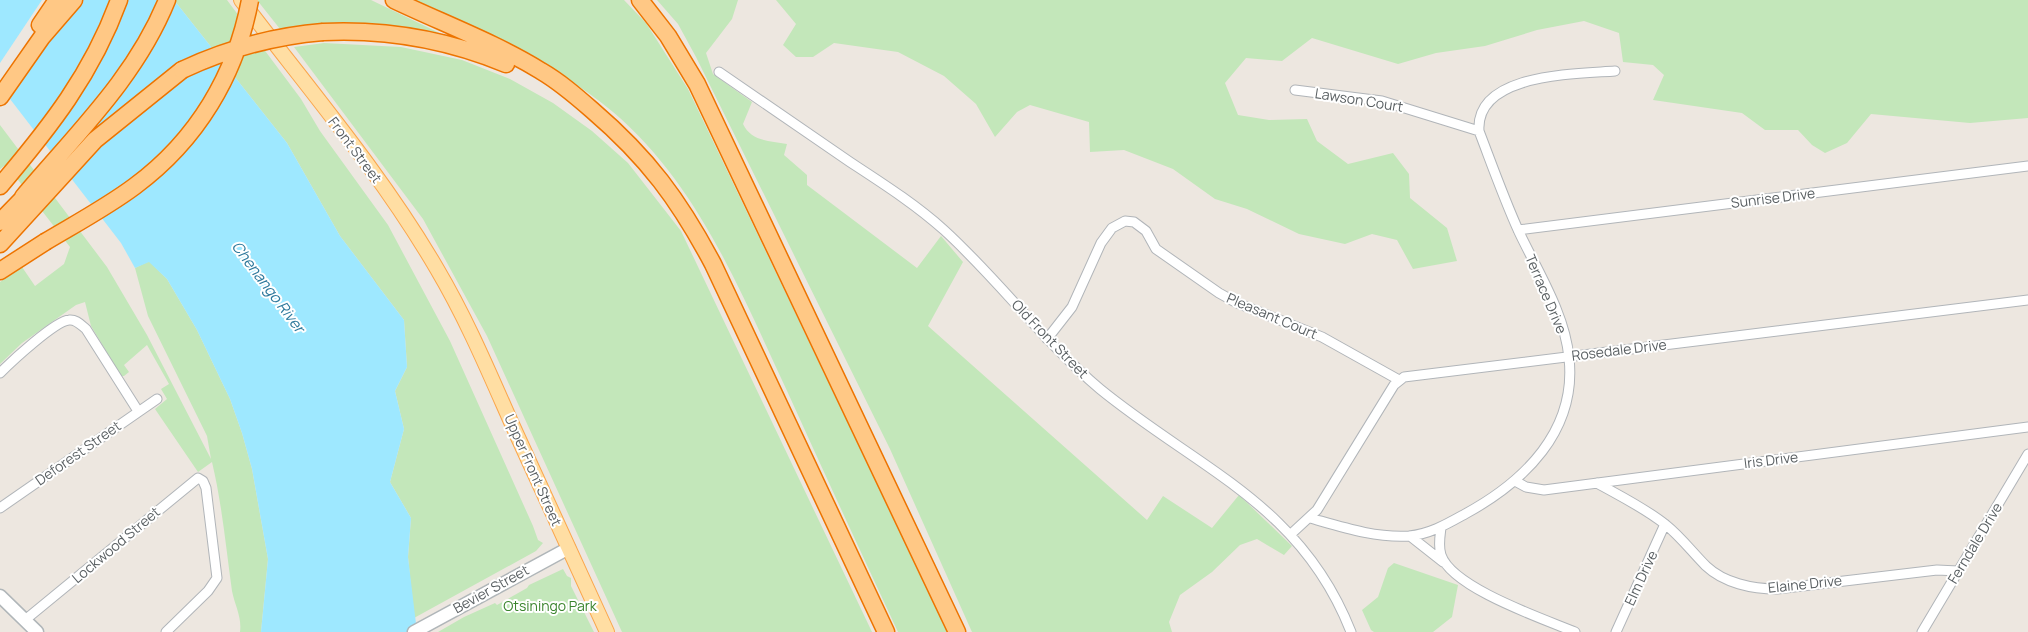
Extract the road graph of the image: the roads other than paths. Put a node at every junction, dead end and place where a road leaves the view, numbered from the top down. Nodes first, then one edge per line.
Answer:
1 (56, 0) edge
2 (74, 0) edge
3 (119, 0) edge
4 (167, 0) edge
5 (241, 0) edge
6 (250, 0) edge
7 (394, 0) edge
8 (640, 0) edge
9 (1615, 71) dead end
10 (719, 72) dead end
11 (0, 90) edge
12 (1295, 90) dead end
13 (0, 98) edge
14 (607, 123) junction
15 (1478, 131) junction
16 (2028, 166) edge
17 (1, 185) edge
18 (23, 205) junction
19 (0, 222) edge
20 (1518, 230) junction
21 (0, 244) edge
22 (0, 271) edge
23 (2028, 300) edge
24 (458, 307) joint
25 (1047, 338) junction
26 (1569, 356) junction
27 (0, 373) edge
28 (1399, 380) junction
29 (157, 399) dead end
30 (138, 412) junction
31 (2028, 427) edge
32 (2028, 454) edge
33 (1515, 481) junction
34 (1597, 483) junction
35 (0, 508) edge
36 (1310, 518) junction
37 (1665, 524) junction
38 (1440, 528) junction
39 (1291, 534) junction
40 (1410, 536) junction
41 (568, 548) junction
42 (1446, 564) junction
43 (1958, 571) junction
44 (0, 596) edge
45 (25, 620) junction
46 (37, 632) edge
47 (166, 632) edge
48 (414, 632) edge
49 (608, 632) edge
50 (886, 632) edge
51 (957, 632) edge
52 (1351, 632) edge
53 (1576, 632) edge
54 (1616, 632) edge
55 (1922, 632) edge

1 - 11 highway
2 - 13 highway
3 - 17 highway
4 - 18 highway
5 - 24 main road, Front Street
6 - 22 highway, bridge
7 - 14 highway
8 - 51 highway
9 - 15 street
10 - 25 street, Old Front Street
12 - 15 street, Lawson Court
14 - 18 highway, bridge
14 - 50 highway
15 - 20 street, Terrace Drive
16 - 20 street, Sunrise Drive
18 - 19 highway
18 - 21 highway
20 - 26 street, Terrace Drive
23 - 26 street, Rosedale Drive
24 - 41 main road, Upper Front Street
25 - 28 street, Pleasant Court
25 - 39 street, Old Front Street
26 - 28 street, Rosedale Drive
26 - 33 street, Terrace Drive
27 - 30 street
28 - 36 street
29 - 30 street, Deforest Street
30 - 35 street, Deforest Street
31 - 34 street, Iris Drive
32 - 43 street, Ferndale Drive
33 - 34 street, Iris Drive
33 - 38 street, Terrace Drive
34 - 37 street, Elaine Drive
36 - 39 street
36 - 40 street, Terrace Drive
37 - 43 street, Elaine Drive
37 - 54 street, Elm Drive
38 - 40 street, Terrace Drive
38 - 42 street
39 - 52 street, Old Front Street
40 - 42 street
41 - 48 main road, Bevier Street
41 - 49 main road, Upper Front Street
42 - 53 street
43 - 55 street, Ferndale Drive
44 - 45 main road
45 - 46 main road
45 - 47 street, Lockwood Street

